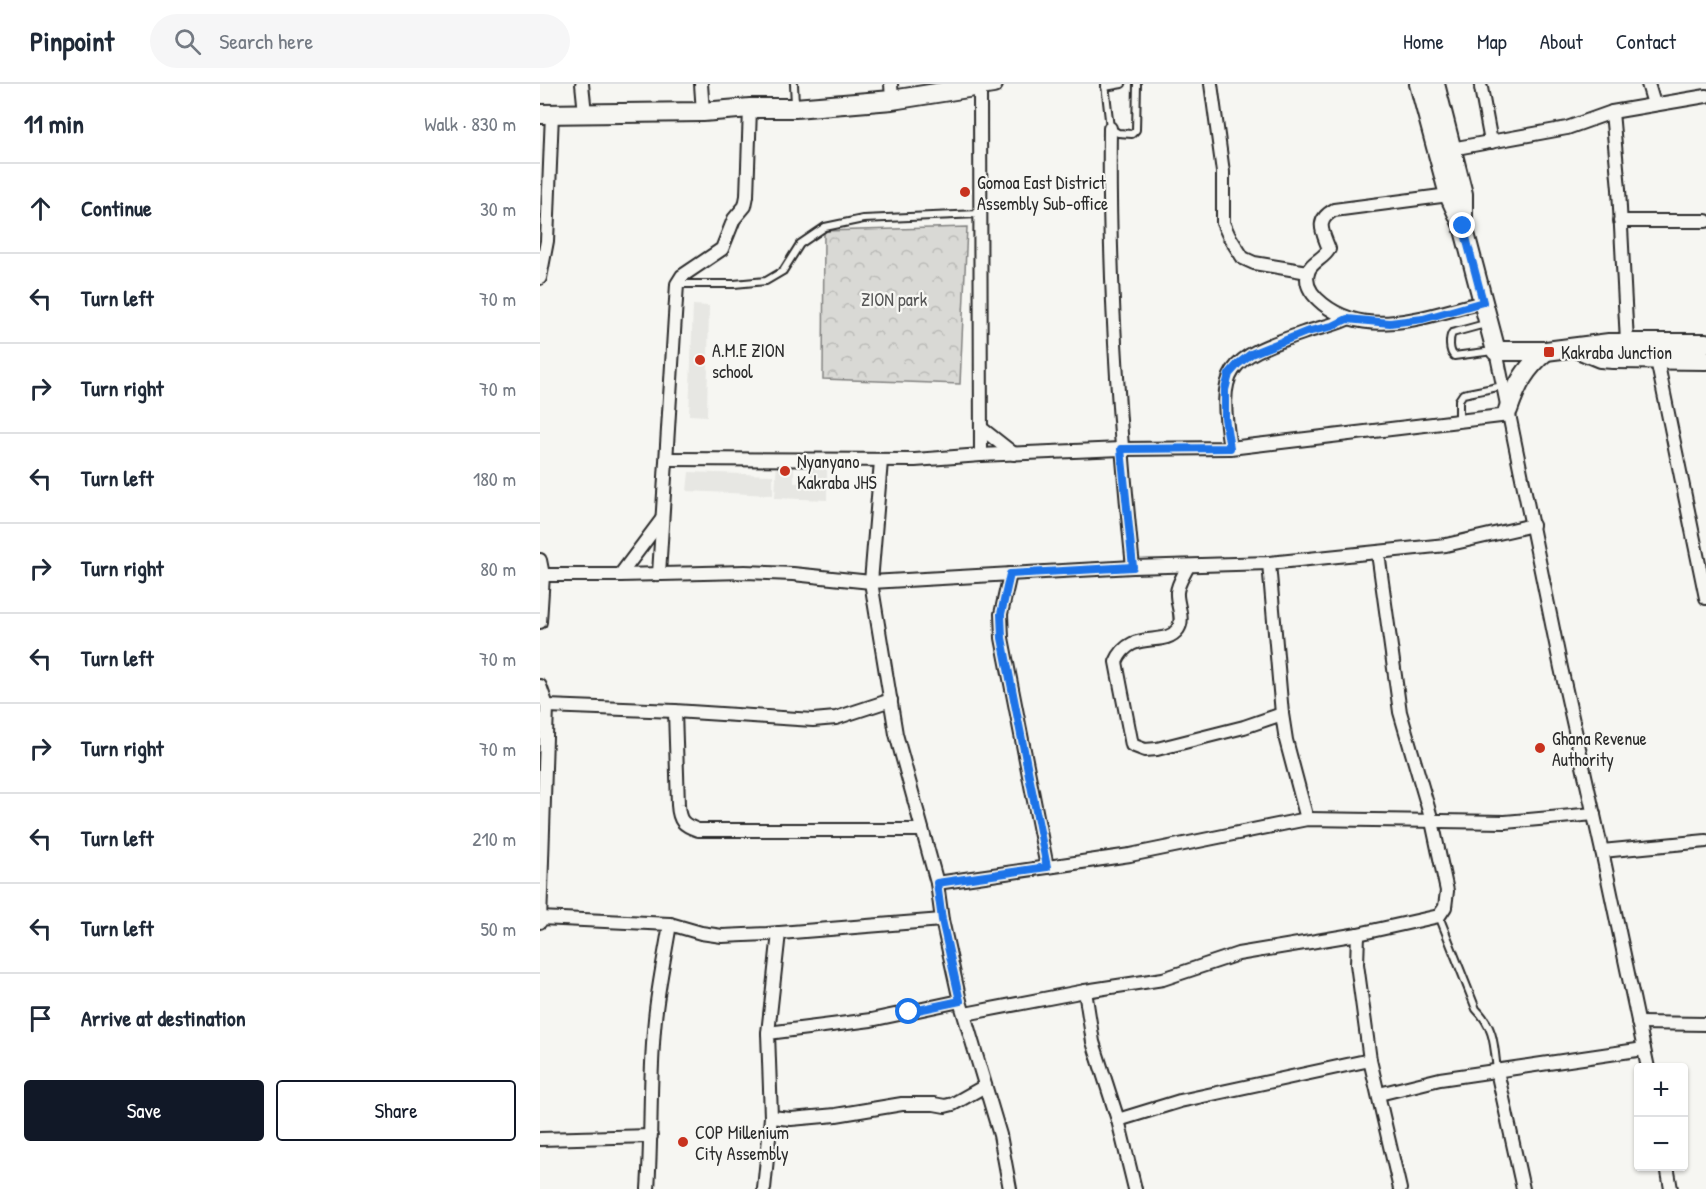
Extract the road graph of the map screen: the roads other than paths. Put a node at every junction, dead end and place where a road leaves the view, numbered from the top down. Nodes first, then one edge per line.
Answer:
1 (582, 84) edge
2 (701, 84) edge
3 (794, 84) edge
4 (1122, 84) edge
5 (1137, 84) edge
6 (1211, 84) edge
7 (1419, 84) edge
8 (1435, 84) edge
9 (1648, 84) edge
10 (987, 85) edge
11 (1105, 85) edge
12 (1481, 88) dead end
13 (892, 92) edge
14 (1706, 96) edge
15 (1654, 104) junction
16 (750, 108) junction
17 (795, 108) junction
18 (703, 112) junction
19 (1612, 112) junction
20 (546, 113) edge
21 (585, 113) junction
22 (1110, 128) junction
23 (1491, 142) junction
24 (1451, 149) junction
25 (1449, 195) junction
26 (979, 214) junction
27 (1620, 221) junction
28 (1706, 221) edge
29 (1463, 226) junction
30 (1308, 272) junction
31 (540, 278) edge
32 (676, 284) junction
33 (1483, 302) junction
34 (1347, 319) junction
35 (1488, 323) junction
36 (1627, 342) junction
37 (1706, 343) edge
38 (1576, 348) junction
39 (1496, 351) junction
40 (1546, 351) junction
41 (1657, 360) junction
42 (1706, 360) edge
43 (1503, 386) junction
44 (1508, 413) junction
45 (1459, 422) junction
46 (981, 428) junction
47 (1230, 448) junction
48 (1121, 449) junction
49 (981, 454) junction
50 (1014, 454) junction
51 (667, 459) junction
52 (881, 460) junction
53 (663, 518) junction
54 (1533, 525) junction
55 (1378, 553) junction
56 (540, 560) edge
57 (1269, 563) junction
58 (1188, 566) junction
59 (1133, 567) junction
60 (659, 574) junction
61 (1010, 574) junction
62 (543, 575) junction
63 (620, 575) junction
64 (871, 582) junction
65 (1706, 597) edge
66 (540, 622) edge
67 (540, 686) edge
68 (891, 700) junction
69 (547, 706) junction
70 (675, 711) junction
71 (1282, 714) junction
72 (1594, 814) junction
73 (1307, 819) junction
74 (1432, 821) junction
75 (922, 830) junction
76 (541, 838) edge
77 (1706, 841) edge
78 (1602, 851) junction
79 (1047, 867) junction
80 (937, 883) junction
81 (1439, 916) junction
82 (540, 920) edge
83 (942, 920) junction
84 (670, 924) junction
85 (779, 933) junction
86 (1358, 934) junction
87 (1085, 991) junction
88 (960, 1001) junction
89 (965, 1014) junction
90 (1638, 1023) junction
91 (1706, 1024) edge
92 (768, 1033) junction
93 (1644, 1049) junction
94 (1370, 1060) junction
95 (1647, 1063) edge
96 (1497, 1071) junction
97 (985, 1086) junction
98 (1379, 1094) junction
99 (771, 1117) junction
100 (1118, 1120) junction
101 (651, 1136) junction
102 (540, 1138) edge
103 (1667, 1171) edge
104 (648, 1189) edge
105 (764, 1189) edge
106 (1010, 1189) edge
107 (1136, 1189) edge
108 (1400, 1189) edge
109 (1522, 1189) edge
110 (1671, 1189) edge

1 - 21 street
2 - 18 street
3 - 17 lane
4 - 11 lane
5 - 22 lane
6 - 30 street
7 - 25 street
8 - 24 street
9 - 15 street
10 - 13 street
10 - 26 street
11 - 22 lane
12 - 23 street
13 - 17 street
14 - 15 street
15 - 19 street
16 - 17 street
16 - 18 street
16 - 32 street
18 - 21 street
19 - 23 street
19 - 27 street
20 - 21 street
20 - 31 street
22 - 48 street
23 - 24 street
24 - 29 street
25 - 29 street
25 - 30 street
26 - 32 lane
26 - 46 street
27 - 28 street
27 - 36 street
29 - 33 street
30 - 34 street
32 - 51 street
33 - 34 street
33 - 35 street
34 - 47 street
35 - 39 street
35 - 39 lane
36 - 37 street
36 - 38 street
38 - 40 street
38 - 41 street
39 - 40 street
39 - 43 street
40 - 44 street
41 - 42 street
41 - 65 street
43 - 44 street
43 - 45 lane
44 - 45 street
44 - 54 street
45 - 47 street
46 - 49 street
46 - 50 street
47 - 48 street
48 - 50 street
48 - 59 street
49 - 50 street
49 - 52 street
51 - 52 street
51 - 53 street
52 - 64 street
53 - 60 street
53 - 63 street
54 - 55 street
54 - 72 street
55 - 57 street
55 - 74 street
56 - 62 street
57 - 58 street
57 - 71 street
58 - 59 street
58 - 71 street
59 - 61 street
60 - 63 street
60 - 64 street
61 - 64 street
61 - 79 street
62 - 63 street
62 - 66 street
64 - 68 street
67 - 69 street
68 - 70 street
68 - 75 street
69 - 70 street
69 - 76 street
70 - 75 street
71 - 73 street
72 - 74 street
72 - 78 street
73 - 74 street
73 - 79 street
74 - 81 street
75 - 80 street
76 - 82 street
77 - 78 street
78 - 90 street
79 - 80 street
80 - 83 street
81 - 86 street
81 - 96 lane
82 - 84 street
83 - 85 street
83 - 88 street
84 - 85 street
84 - 101 street
85 - 92 street
86 - 87 street
86 - 94 street
87 - 89 street
87 - 100 street
88 - 89 street
88 - 92 street
89 - 97 street
90 - 91 street
90 - 93 street
92 - 99 street
93 - 95 street
93 - 96 street
94 - 98 street
94 - 100 street
96 - 98 street
96 - 109 street
97 - 99 street
97 - 106 street
98 - 108 street
99 - 105 street
100 - 107 street
101 - 102 street
101 - 104 street
103 - 110 street

